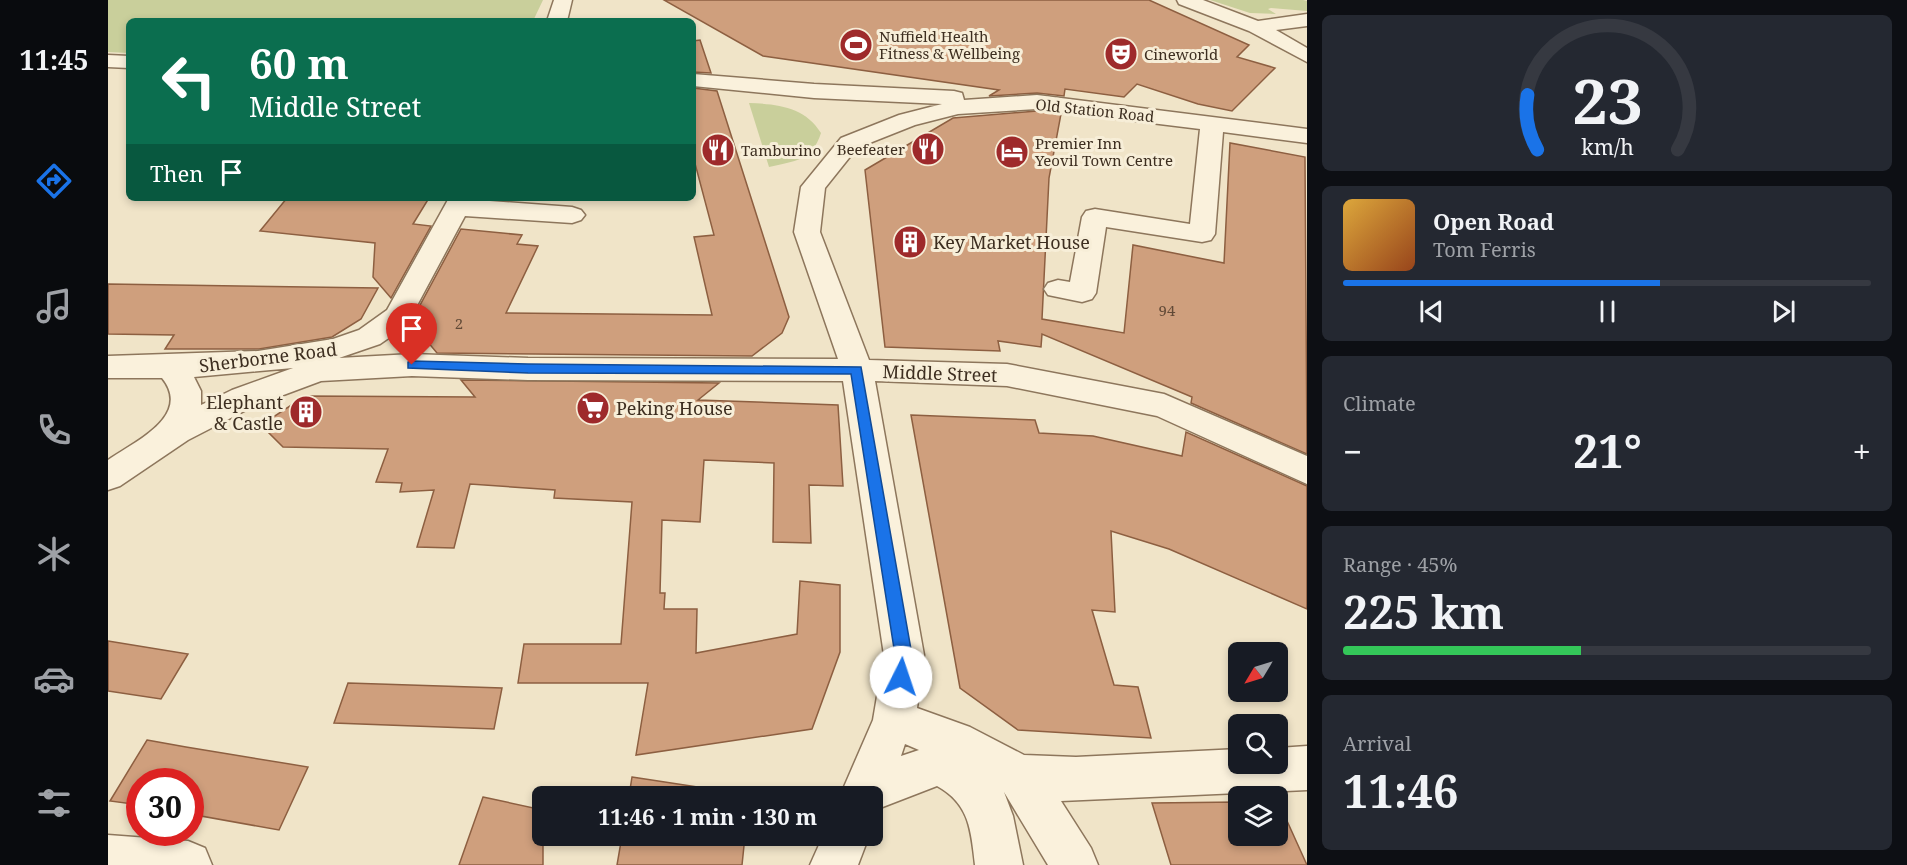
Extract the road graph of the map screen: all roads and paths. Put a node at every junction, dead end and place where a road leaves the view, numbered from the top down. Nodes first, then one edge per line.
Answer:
1 (562, 0) edge
2 (1186, 0) edge
3 (558, 18) edge
4 (1307, 20) edge
5 (1256, 27) junction
6 (1307, 57) edge
7 (108, 61) edge
8 (126, 62) edge
9 (696, 80) edge
10 (814, 91) junction
11 (1037, 102) junction
12 (1212, 124) junction
13 (853, 125) junction
14 (1307, 136) edge
15 (459, 203) edge
16 (572, 215) dead end
17 (1058, 289) dead end
18 (394, 321) junction
19 (412, 365) junction
20 (108, 367) edge
21 (171, 368) junction
22 (857, 370) junction
23 (176, 431) junction
24 (1307, 471) edge
25 (108, 477) edge
26 (894, 720) junction
27 (1307, 768) edge
28 (1021, 777) junction
29 (867, 786) edge
30 (883, 786) edge
31 (842, 846) edge
32 (108, 858) edge
33 (188, 865) edge
34 (834, 865) edge
35 (999, 865) edge
36 (1074, 865) edge

1 - 3 street
2 - 5 street
4 - 5 street
5 - 6 street
7 - 8 street
9 - 10 street
10 - 11 street
10 - 13 street
11 - 12 street, Old Station Road
11 - 13 street, Old Station Road
12 - 14 street, Old Station Road
12 - 17 street
13 - 22 street, Old Station Road
15 - 16 street
15 - 18 street
18 - 19 street
18 - 21 street, Sherborne Road
19 - 22 street, Middle Street
19 - 23 street, Middle Street
20 - 21 street, Sherborne Road
21 - 23 street, Sherborne Road
22 - 24 street, Middle Street
22 - 26 street, Old Station Road
23 - 25 street, Middle Street
26 - 28 street
26 - 29 street, Old Station Road
27 - 28 street
28 - 36 street
30 - 35 street
31 - 34 street
32 - 33 street

